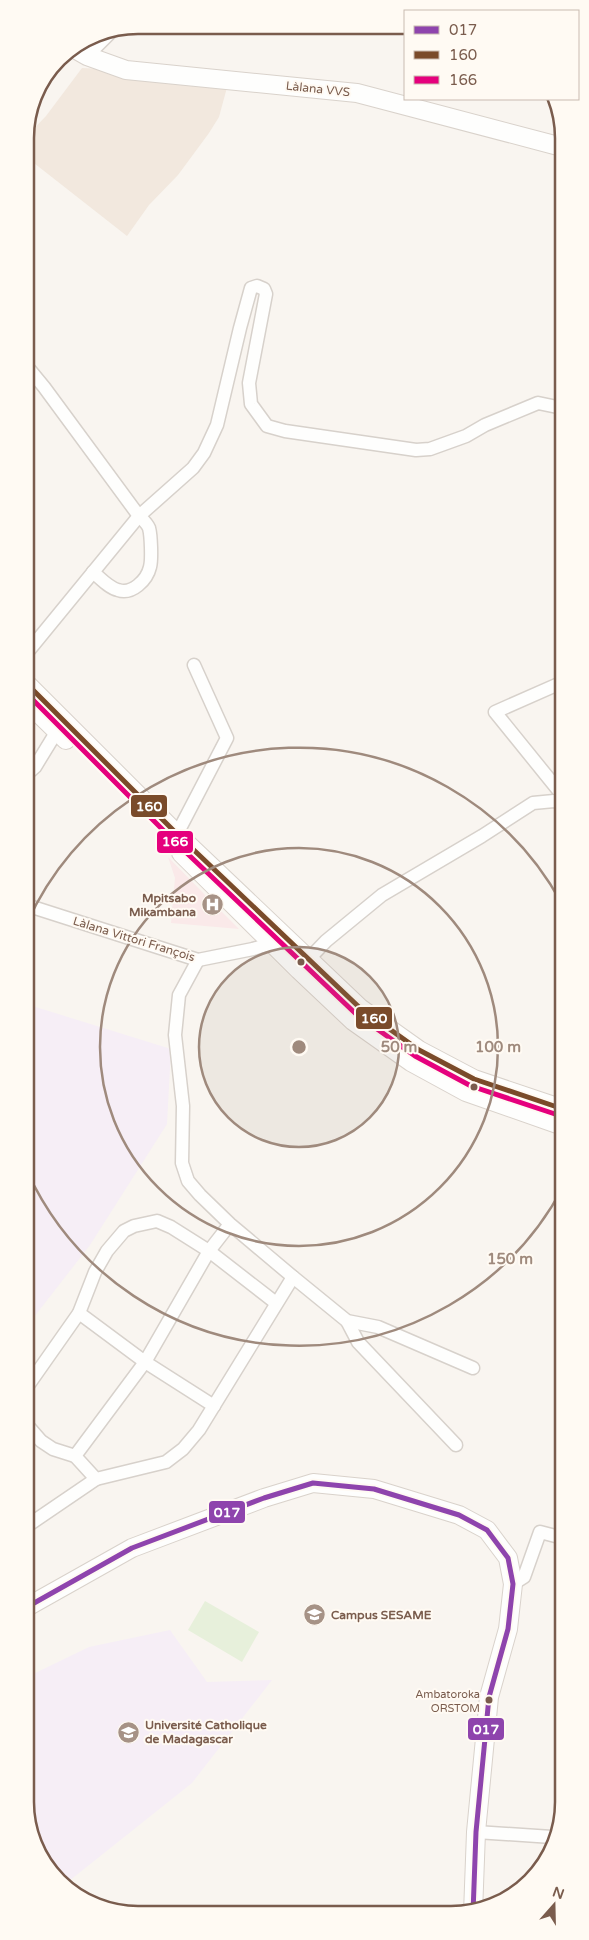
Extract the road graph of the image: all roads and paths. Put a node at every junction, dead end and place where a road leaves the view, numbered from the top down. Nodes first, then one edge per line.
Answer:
1 (80, 52) edge
2 (555, 145) edge
3 (34, 374) edge
4 (555, 407) edge
5 (139, 516) junction
6 (93, 572) junction
7 (34, 644) edge
8 (194, 665) dead end
9 (555, 685) edge
10 (34, 691) edge
11 (34, 708) edge
12 (58, 731) junction
13 (34, 768) edge
14 (555, 786) edge
15 (555, 801) edge
16 (177, 834) junction
17 (34, 909) edge
18 (272, 943) junction
19 (198, 960) junction
20 (304, 964) junction
21 (555, 1106) edge
22 (555, 1123) edge
23 (230, 1224) junction
24 (209, 1251) junction
25 (293, 1277) junction
26 (276, 1303) junction
27 (79, 1313) junction
28 (347, 1321) junction
29 (145, 1362) junction
30 (473, 1368) dead end
31 (34, 1377) edge
32 (214, 1406) junction
33 (34, 1433) edge
34 (456, 1445) dead end
35 (75, 1456) junction
36 (96, 1479) junction
37 (34, 1521) edge
38 (555, 1536) edge
39 (513, 1584) junction
40 (34, 1602) edge
41 (476, 1832) junction
42 (549, 1837) edge
43 (473, 1903) edge

1 - 2 street, Làlana VVS
3 - 5 street
4 - 5 street
5 - 6 street
5 - 6 street
6 - 7 street
8 - 16 street
9 - 14 street
10 - 16 street
11 - 12 street
12 - 13 street
12 - 18 street
15 - 20 street
16 - 20 street
17 - 19 street, Làlana Vittori François
18 - 19 street, Làlana Vittori François
18 - 20 street
19 - 23 street
20 - 21 street
20 - 22 street
23 - 24 street
23 - 25 street
24 - 26 street
24 - 27 street
24 - 29 street
25 - 26 street
25 - 28 street
26 - 32 street
27 - 29 street
27 - 31 street
28 - 30 street
28 - 34 street
29 - 32 street
29 - 35 street
32 - 36 street
33 - 35 street
35 - 36 street
36 - 37 street
38 - 39 street
39 - 40 street
39 - 41 street
41 - 42 street
41 - 43 street

